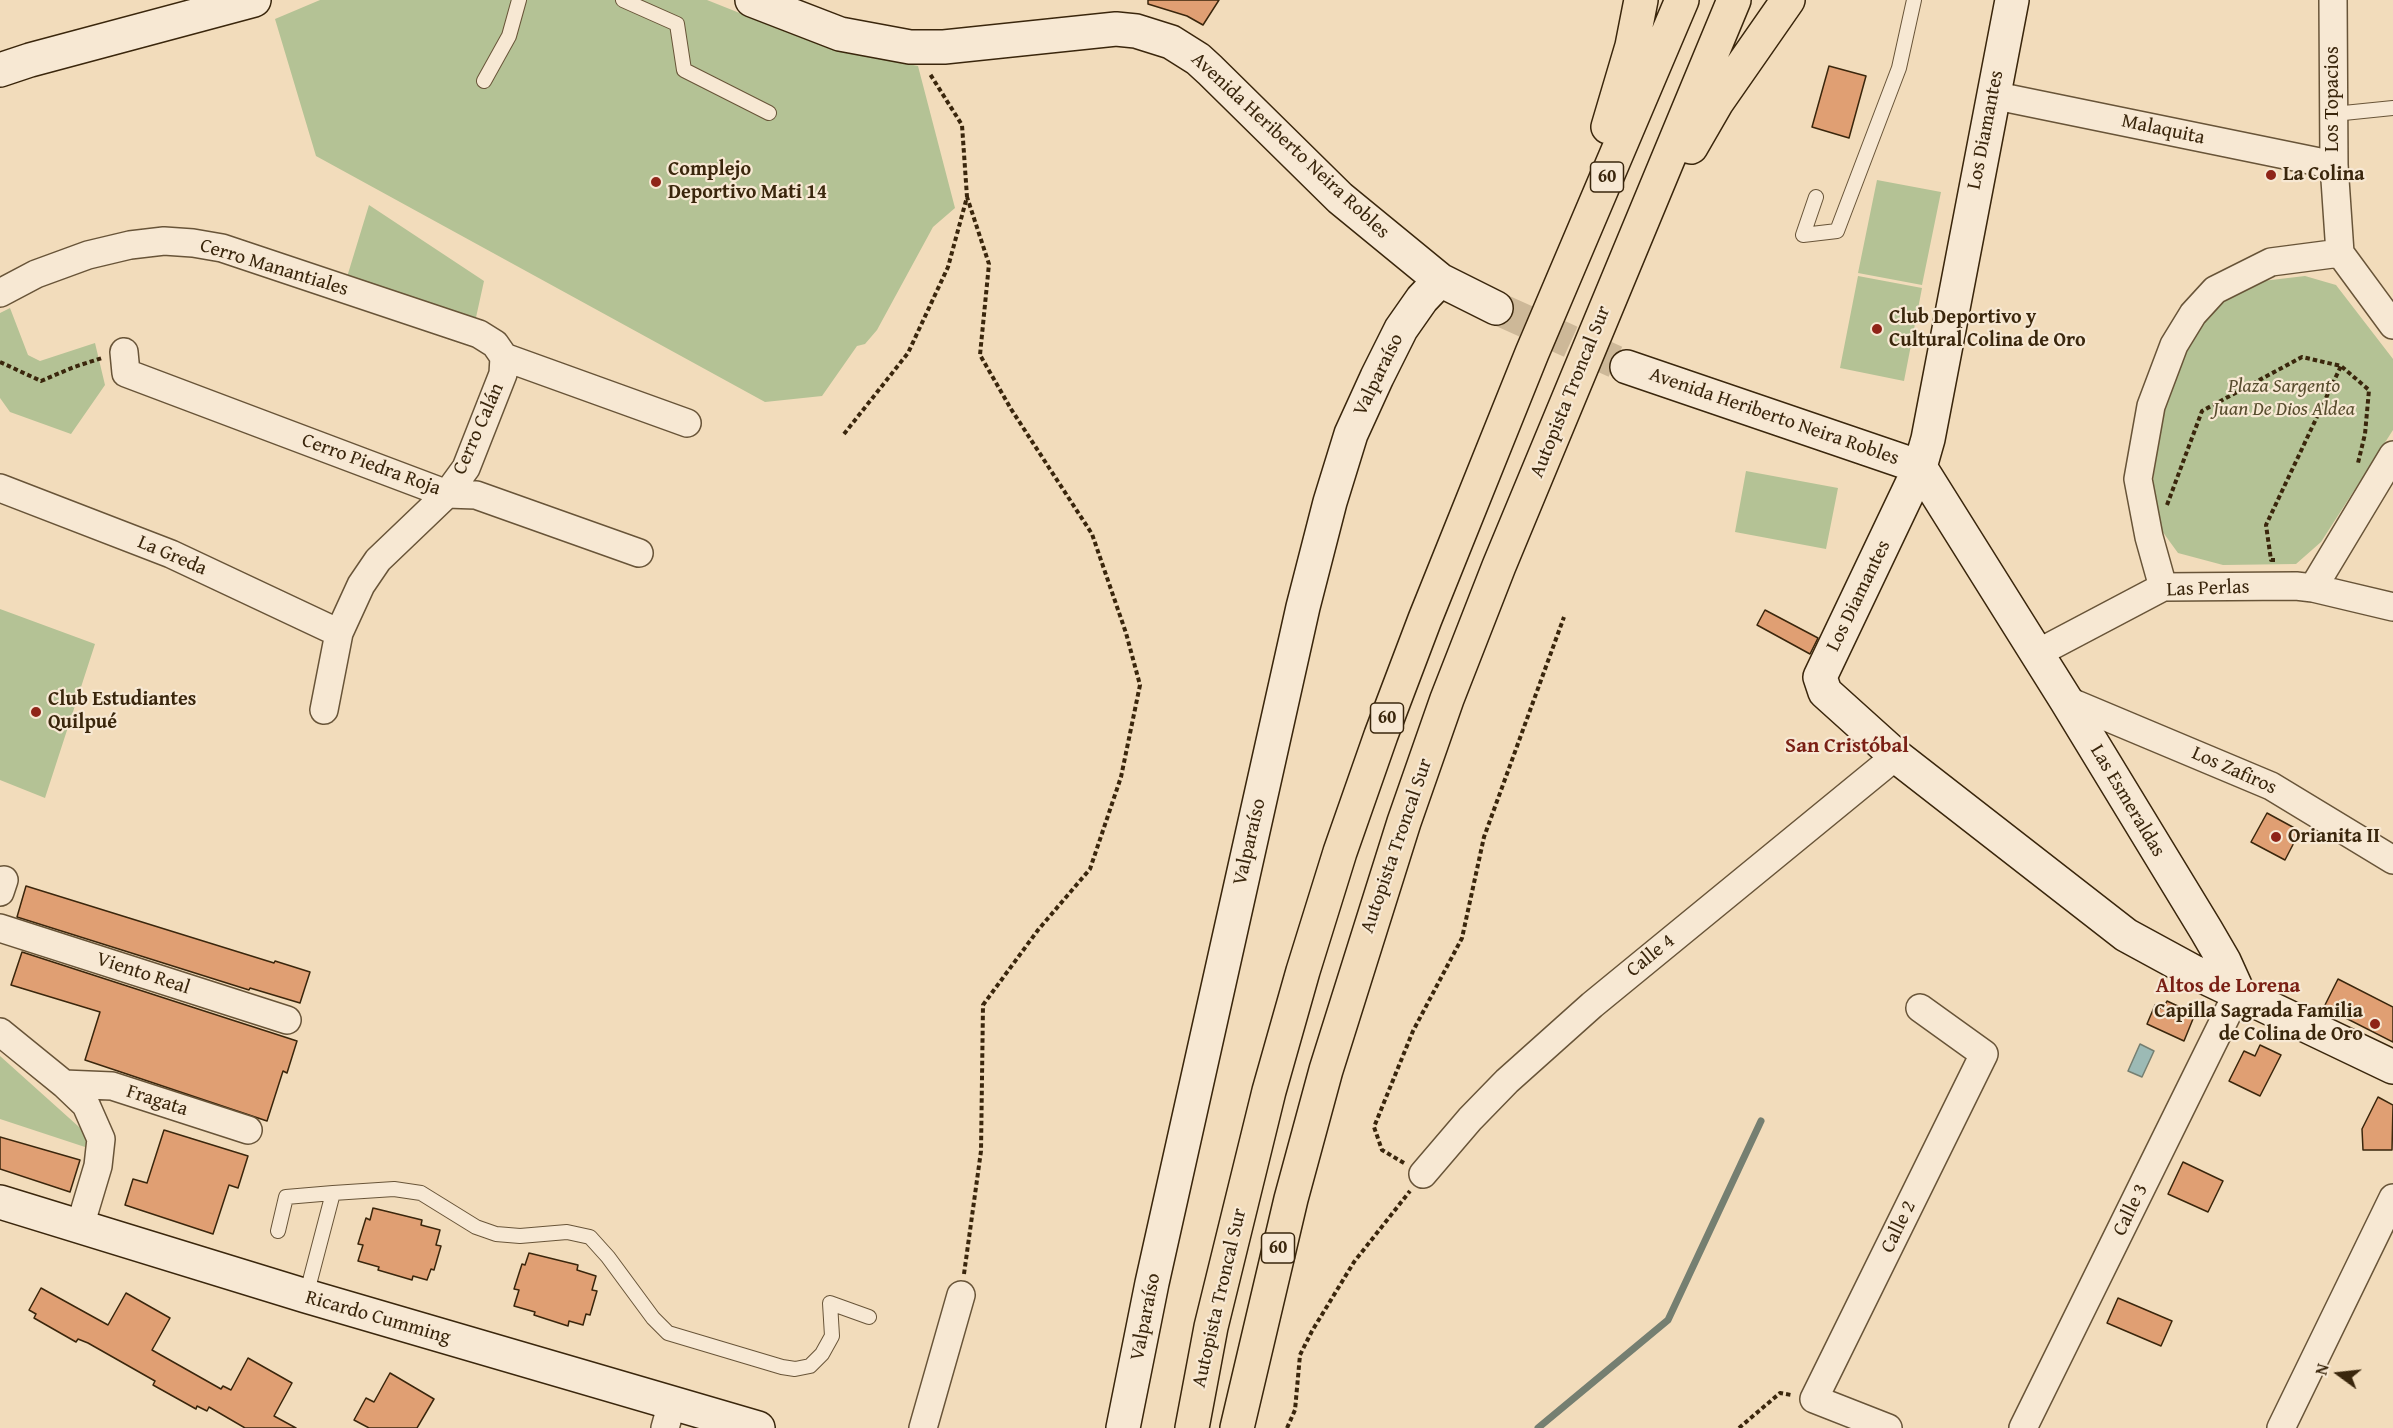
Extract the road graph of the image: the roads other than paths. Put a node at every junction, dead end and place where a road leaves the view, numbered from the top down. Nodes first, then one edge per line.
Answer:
1 (254, 0) edge
2 (519, 0) edge
3 (622, 0) edge
4 (752, 0) edge
5 (1641, 0) edge
6 (1682, 0) edge
7 (1734, 0) edge
8 (1788, 0) edge
9 (1914, 0) edge
10 (2012, 0) edge
11 (2333, 0) edge
12 (0, 70) edge
13 (484, 81) dead end
14 (1992, 95) junction
15 (2393, 108) edge
16 (769, 113) dead end
17 (2334, 114) junction
18 (2334, 165) junction
19 (1816, 197) dead end
20 (2340, 253) junction
21 (1440, 280) junction
22 (1616, 282) junction
23 (0, 293) edge
24 (1496, 308) tunnel mouth
25 (2393, 325) edge
26 (124, 352) road end
27 (1532, 353) junction
28 (504, 357) junction
29 (1627, 367) tunnel mouth
30 (687, 423) dead end
31 (2393, 455) edge
32 (1920, 467) junction
33 (0, 488) edge
34 (447, 494) junction
35 (639, 553) dead end
36 (2163, 587) junction
37 (2313, 588) junction
38 (2393, 608) edge
39 (339, 633) junction
40 (2036, 654) junction
41 (2066, 700) junction
42 (324, 710) dead end
43 (1896, 756) junction
44 (2393, 860) edge
45 (0, 928) edge
46 (2238, 992) junction
47 (1920, 1008) dead end
48 (287, 1020) dead end
49 (0, 1032) edge
50 (2393, 1067) edge
51 (64, 1084) junction
52 (248, 1130) dead end
53 (1423, 1174) road end
54 (333, 1193) junction
55 (2393, 1198) edge
56 (0, 1202) edge
57 (80, 1226) junction
58 (278, 1231) dead end
59 (961, 1295) road end
60 (306, 1296) junction
61 (869, 1317) dead end
62 (668, 1415) edge
63 (758, 1428) edge
64 (923, 1428) edge
65 (1123, 1428) edge
66 (1191, 1428) edge
67 (1236, 1428) edge
68 (1888, 1428) edge
69 (2023, 1428) edge
70 (2281, 1428) edge

1 - 12 main road
2 - 13 lane
3 - 16 lane
4 - 21 main road, Avenida Heriberto Neira Robles
5 - 27 highway, Autopista Troncal Sur / 60
6 - 27 highway, Autopista Troncal Sur / 60
7 - 22 highway, Autopista Troncal Sur / 60
8 - 22 highway, Autopista Troncal Sur / 60
9 - 19 lane
10 - 14 main road, Los Diamantes
11 - 17 street, Los Topacios
14 - 18 street, Malaquita
14 - 32 main road, Los Diamantes
15 - 17 lane
17 - 18 street, Los Topacios
18 - 20 street, Los Topacios
20 - 25 street
20 - 36 street
21 - 24 main road, Avenida Heriberto Neira Robles
21 - 65 main road, Valparaíso
22 - 67 highway, Autopista Troncal Sur / 60
23 - 28 street, Cerro Manantiales
26 - 34 street, Cerro Piedra Roja
27 - 66 highway, Autopista Troncal Sur / 60
28 - 30 street
28 - 34 street, Cerro Calán
29 - 32 main road, Avenida Heriberto Neira Robles
31 - 37 street
32 - 40 main road, Las Esmeraldas
32 - 43 main road, Los Diamantes
33 - 39 street, La Greda
34 - 35 street, Cerro Piedra Roja
34 - 39 street, Cerro Calán
36 - 37 street, Las Perlas
36 - 40 street, Las Perlas
37 - 38 street, Las Perlas
39 - 42 street, Cerro Calán
40 - 41 main road, Las Esmeraldas
41 - 44 street, Los Zafiros
41 - 46 main road, Las Esmeraldas
43 - 46 main road, Los Diamantes
43 - 53 street, Calle 4
45 - 48 street, Viento Real
46 - 50 main road
46 - 69 street, Calle 3
47 - 68 street, Calle 2
49 - 51 street
51 - 52 street, Fragata
51 - 57 street
54 - 58 lane
54 - 60 lane
54 - 61 lane
55 - 70 street
56 - 57 main road, Ricardo Cumming
57 - 60 main road, Ricardo Cumming
59 - 64 street
60 - 62 main road, Ricardo Cumming
62 - 63 main road, Ricardo Cumming

